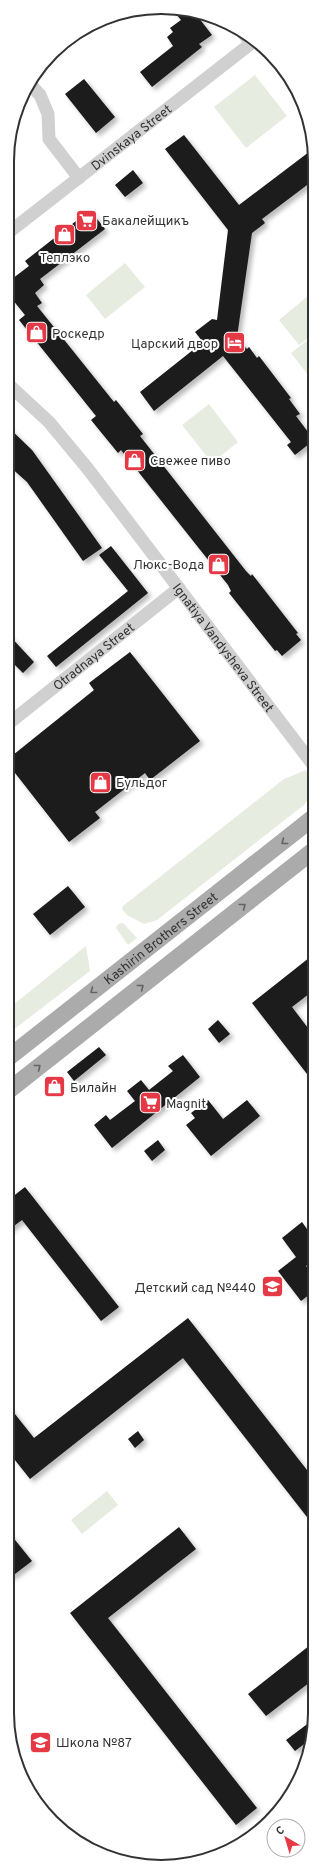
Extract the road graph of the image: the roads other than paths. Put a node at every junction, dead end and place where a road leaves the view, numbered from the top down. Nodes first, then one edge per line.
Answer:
1 (246, 41) edge
2 (33, 88) edge
3 (79, 178) junction
4 (14, 228) edge
5 (14, 389) edge
6 (179, 588) junction
7 (14, 719) edge
8 (308, 758) edge
9 (308, 823) edge
10 (308, 855) edge
11 (14, 1053) edge
12 (14, 1086) edge

1 - 3 street, Dvinskaya Street
2 - 3 street
3 - 4 street, Dvinskaya Street
5 - 6 street, Ignatiya Vandysheva Street
6 - 7 street, Otradnaya Street
6 - 8 street, Ignatiya Vandysheva Street
9 -> 11 main road, Kashirin Brothers Street
12 -> 10 main road, Kashirin Brothers Street

